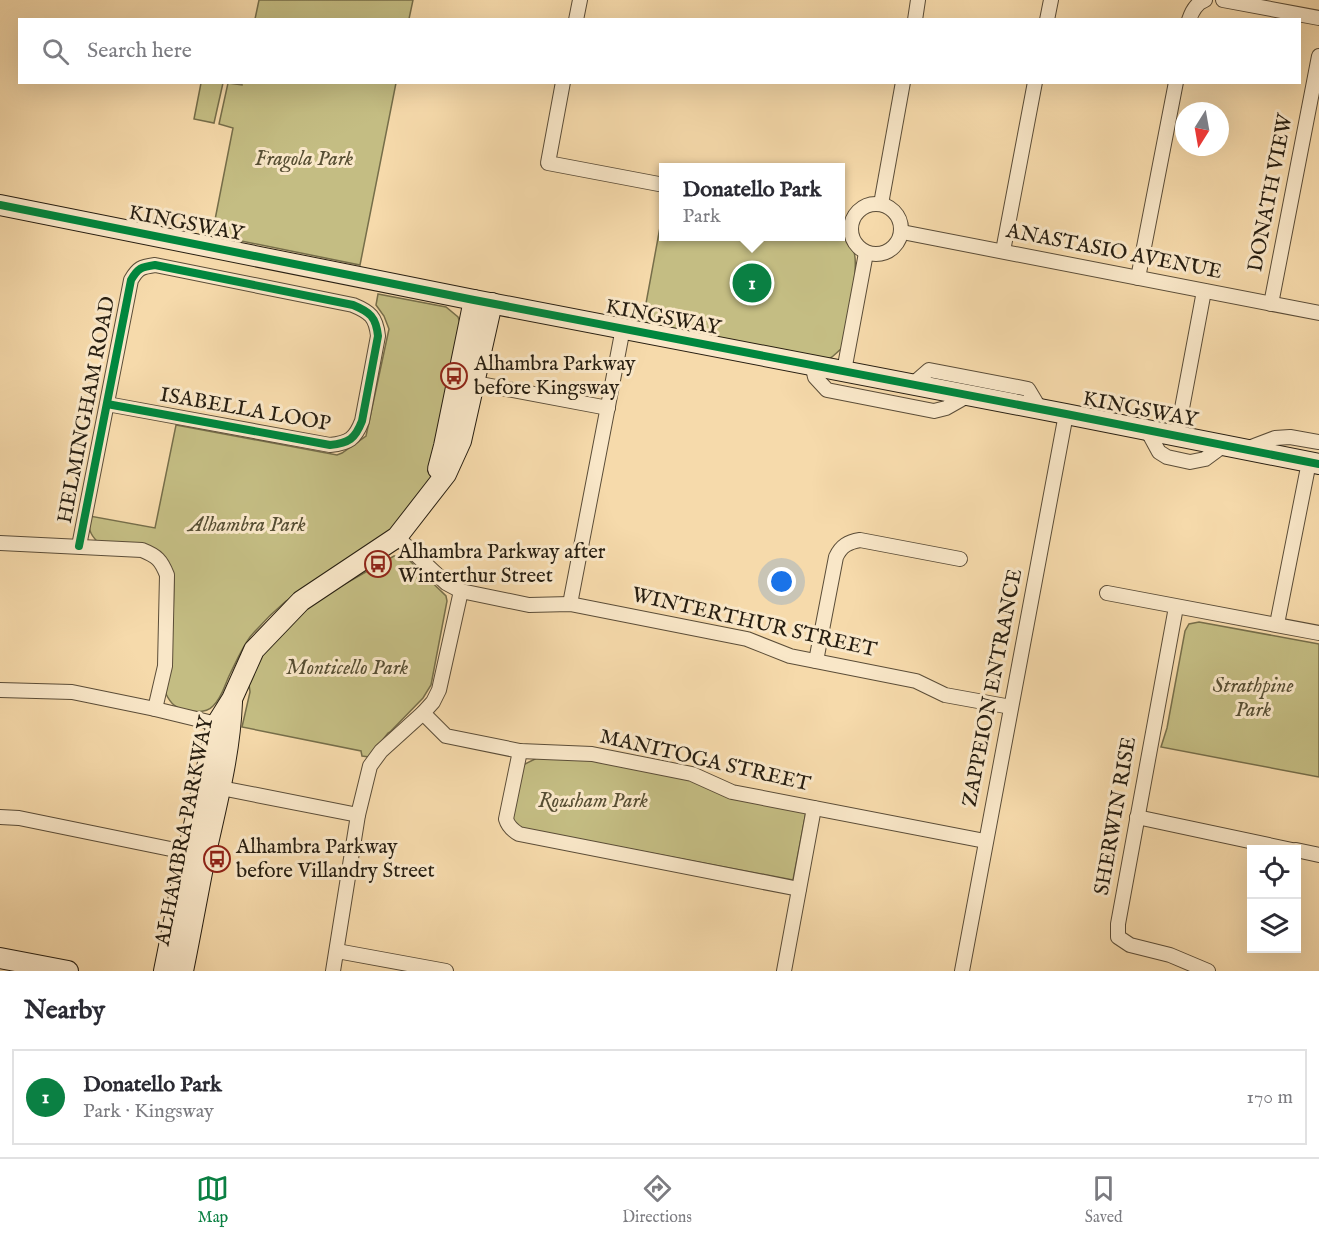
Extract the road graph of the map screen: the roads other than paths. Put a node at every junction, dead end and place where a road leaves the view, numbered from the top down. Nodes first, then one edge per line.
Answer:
1 (580, 0) edge
2 (918, 0) edge
3 (1050, 0) edge
4 (1205, 0) edge
5 (1224, 0) edge
6 (576, 18) edge
7 (915, 18) edge
8 (1047, 18) edge
9 (1190, 18) edge
10 (1319, 18) edge
11 (1319, 56) edge
12 (564, 84) edge
13 (903, 84) edge
14 (1035, 84) edge
15 (1176, 84) edge
16 (659, 184) edge
17 (881, 204) junction
18 (0, 206) edge
19 (846, 220) edge
20 (902, 232) junction
21 (1003, 251) junction
22 (866, 252) junction
23 (1138, 278) junction
24 (130, 280) joint
25 (1204, 291) junction
26 (483, 302) junction
27 (1271, 304) junction
28 (1319, 313) edge
29 (623, 328) junction
30 (812, 364) junction
31 (844, 371) junction
32 (475, 383) junction
33 (913, 384) junction
34 (969, 395) junction
35 (107, 404) junction
36 (608, 408) junction
37 (1040, 409) junction
38 (1066, 414) junction
39 (1146, 429) junction
40 (1177, 435) junction
41 (1319, 442) edge
42 (1224, 445) junction
43 (1246, 449) junction
44 (1314, 463) edge
45 (430, 495) junction
46 (397, 537) junction
47 (0, 543) edge
48 (79, 546) junction
49 (960, 559) dead end
50 (461, 591) junction
51 (1107, 593) dead end
52 (570, 604) junction
53 (1176, 607) junction
54 (1277, 624) junction
55 (1319, 633) edge
56 (816, 662) junction
57 (0, 690) edge
58 (1011, 707) junction
59 (155, 709) junction
60 (423, 713) junction
61 (224, 725) junction
62 (520, 751) junction
63 (221, 788) junction
64 (814, 808) junction
65 (358, 815) junction
66 (0, 817) edge
67 (1137, 817) junction
68 (986, 841) junction
69 (1270, 845) edge
70 (1301, 851) edge
71 (197, 854) junction
72 (1319, 855) edge
73 (799, 889) junction
74 (337, 951) junction
75 (0, 958) edge
76 (68, 971) edge
77 (164, 971) edge
78 (183, 971) edge
79 (333, 971) edge
80 (446, 971) edge
81 (784, 971) edge
82 (962, 971) edge
83 (1208, 971) edge

1 - 6 street
2 - 7 street
3 - 8 street
4 - 9 street
5 - 10 street
11 - 27 street, DONATH VIEW
12 - 16 street
13 - 17 street
14 - 21 street
15 - 23 street
17 - 19 street
17 - 20 street
18 - 26 street, KINGSWAY
19 - 22 street
20 - 21 street, ANASTASIO AVENUE
20 - 22 street
21 - 23 street, ANASTASIO AVENUE
22 - 31 street
23 - 25 street, ANASTASIO AVENUE
24 - 35 street, HELMINGHAM ROAD
24 - 35 street, ISABELLA LOOP
25 - 27 street, ANASTASIO AVENUE
25 - 40 street
26 - 29 street, KINGSWAY
26 - 32 street, ALHAMBRA PARKWAY
26 - 45 street, ALHAMBRA PARKWAY
27 - 28 street, ANASTASIO AVENUE
29 - 30 street, KINGSWAY
29 - 36 street
30 - 31 street, KINGSWAY
30 - 34 street
31 - 33 street, KINGSWAY
32 - 36 street
32 - 45 street, ALHAMBRA PARKWAY
33 - 34 street, KINGSWAY
33 - 37 street
34 - 37 street, KINGSWAY
35 - 48 street, HELMINGHAM ROAD
36 - 52 street
37 - 38 street, KINGSWAY
38 - 39 street, KINGSWAY
38 - 58 street, ZAPPEION ENTRANCE
39 - 40 street, KINGSWAY
39 - 42 street, KINGSWAY
40 - 42 street, KINGSWAY
41 - 43 street
42 - 43 street, KINGSWAY
43 - 44 street, KINGSWAY
44 - 54 street
45 - 46 street, ALHAMBRA PARKWAY
46 - 50 street, WINTERTHUR STREET
46 - 61 street, ALHAMBRA PARKWAY
47 - 48 street
48 - 59 street
49 - 56 street
50 - 52 street, WINTERTHUR STREET
50 - 60 street
51 - 53 street
52 - 56 street, WINTERTHUR STREET
53 - 54 street
53 - 67 street, SHERWIN RISE
54 - 55 street
56 - 58 street, WINTERTHUR STREET
57 - 59 street
58 - 68 street, ZAPPEION ENTRANCE
59 - 61 street
60 - 62 street, MANITOGA STREET
60 - 65 street
61 - 63 street, ALHAMBRA PARKWAY
61 - 71 street, ALHAMBRA PARKWAY
62 - 64 street, MANITOGA STREET
62 - 73 street
63 - 65 street
63 - 71 street, ALHAMBRA PARKWAY
64 - 68 street, MANITOGA STREET
64 - 73 street
65 - 74 street
66 - 71 street
67 - 69 street
67 - 83 street, SHERWIN RISE
68 - 82 street, ZAPPEION ENTRANCE
70 - 72 street
71 - 77 street, ALHAMBRA PARKWAY
71 - 78 street, ALHAMBRA PARKWAY
73 - 81 street
74 - 79 street
74 - 80 street
75 - 76 street

